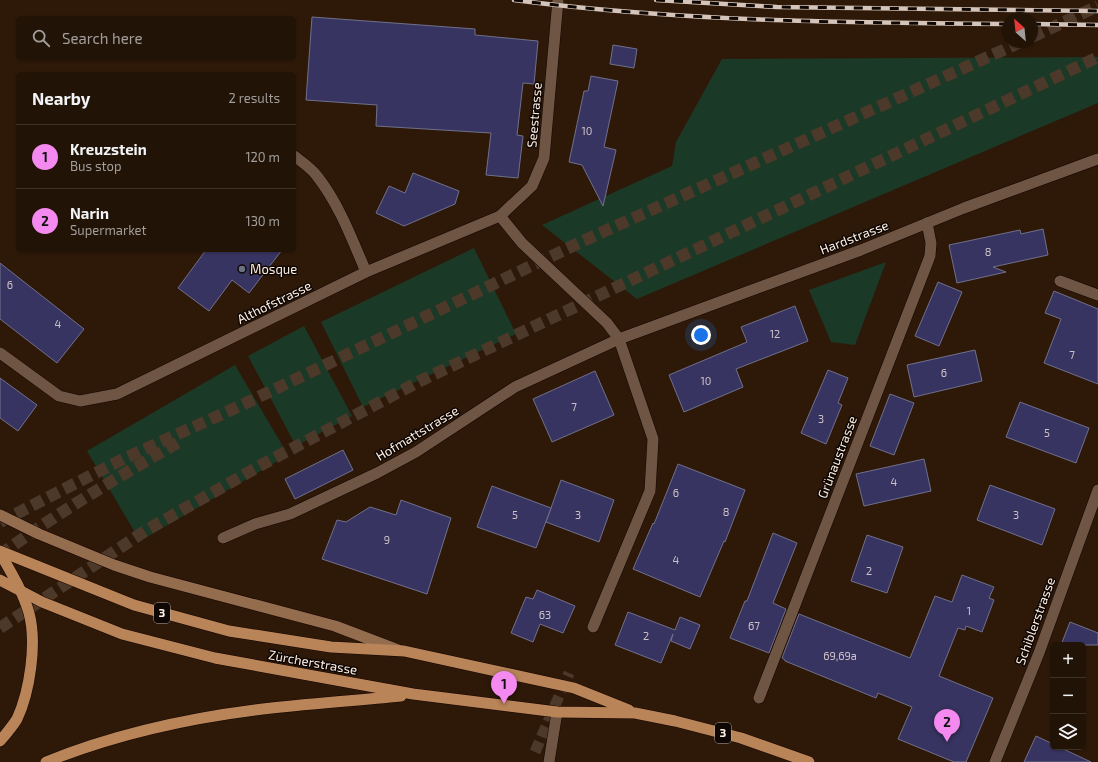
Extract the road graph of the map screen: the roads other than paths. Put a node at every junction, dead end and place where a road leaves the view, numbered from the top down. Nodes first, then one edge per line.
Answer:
1 (558, 0) edge
2 (296, 158) edge
3 (1098, 159) edge
4 (500, 216) junction
5 (927, 223) junction
6 (366, 272) junction
7 (1060, 281) dead end
8 (1098, 295) edge
9 (619, 339) junction
10 (0, 353) edge
11 (1098, 490) edge
12 (1096, 501) edge
13 (0, 515) edge
14 (223, 538) dead end
15 (0, 552) edge
16 (0, 580) edge
17 (20, 592) junction
18 (593, 627) dead end
19 (404, 652) junction
20 (413, 694) junction
21 (758, 698) dead end
22 (557, 712) junction
23 (635, 713) junction
24 (0, 741) edge
25 (46, 762) edge
26 (549, 762) edge
27 (809, 762) edge
28 (995, 762) edge

1 - 4 street, Seestrasse
2 - 6 street
3 - 5 street, Hardstrasse
4 - 6 street, Althofstrasse
4 - 9 street
5 - 9 street, Hardstrasse
5 - 21 street, Grünaustrasse
6 - 10 street, Althofstrasse
7 - 8 street
9 - 14 street, Hofmattstrasse
9 - 18 street
11 - 12 street, Schiblerstrasse
12 - 28 street, Schiblerstrasse
13 - 19 main road, Zürcherstrasse / 3
15 - 17 main road, 3
15 - 19 main road, Zürcherstrasse / 3
16 - 17 main road, Zürcherstrasse
17 - 20 main road, Zürcherstrasse
17 - 24 main road, 3
19 - 23 main road, Zürcherstrasse / 3
20 - 22 main road, Zürcherstrasse / 3
20 - 25 main road, 3
22 - 23 main road, Zürcherstrasse / 3
22 - 26 street
23 - 27 main road, Zürcherstrasse / 3

